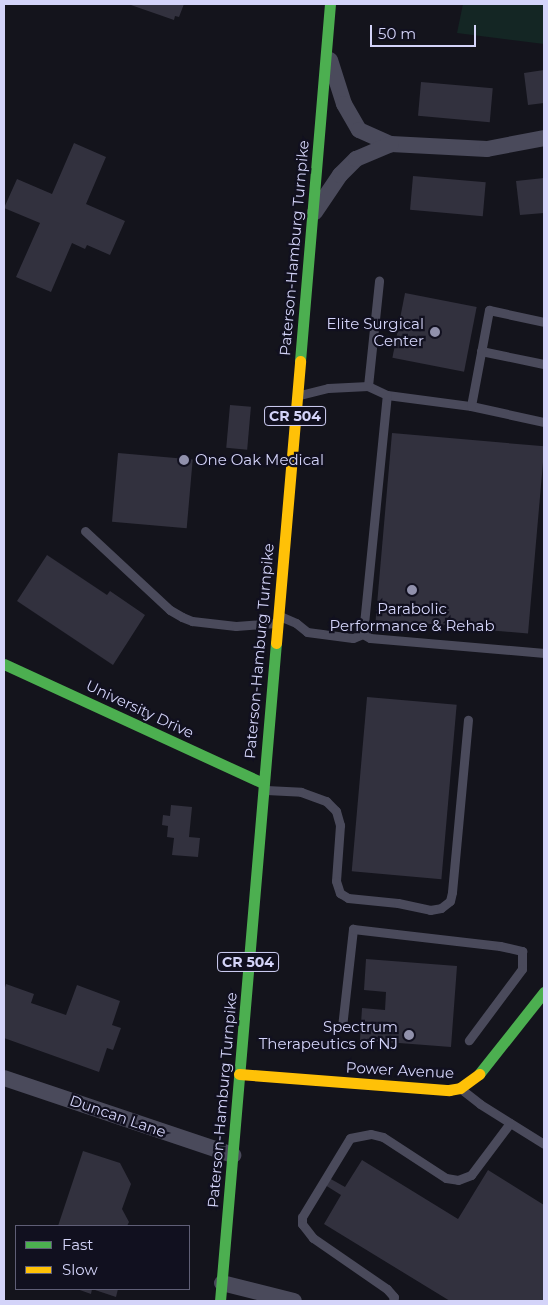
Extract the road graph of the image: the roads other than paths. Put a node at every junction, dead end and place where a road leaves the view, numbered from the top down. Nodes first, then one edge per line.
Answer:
1 (330, 4) edge
2 (326, 48) junction
3 (544, 138) edge
4 (391, 144) junction
5 (312, 217) junction
6 (379, 281) dead end
7 (544, 322) edge
8 (481, 351) junction
9 (544, 364) edge
10 (368, 386) junction
11 (296, 395) junction
12 (386, 395) junction
13 (471, 406) junction
14 (544, 422) edge
15 (85, 531) dead end
16 (277, 619) junction
17 (363, 634) junction
18 (544, 653) edge
19 (4, 664) edge
20 (468, 720) dead end
21 (263, 786) junction
22 (544, 992) edge
23 (342, 1027) dead end
24 (469, 1040) dead end
25 (239, 1074) junction
26 (6, 1083) edge
27 (460, 1088) junction
28 (510, 1123) junction
29 (544, 1144) edge
30 (233, 1155) junction
31 (222, 1283) junction
32 (220, 1301) edge
33 (294, 1301) edge
34 (393, 1301) edge

1 - 2 main road, Paterson-Hamburg Turnpike / CR 504
2 - 4 street
2 - 5 main road, Paterson-Hamburg Turnpike / CR 504
3 - 4 street
4 - 5 street
5 - 11 main road, Paterson-Hamburg Turnpike / CR 504
6 - 10 lane
7 - 8 lane
8 - 9 lane
8 - 13 lane
10 - 11 lane
10 - 12 lane
11 - 16 main road, Paterson-Hamburg Turnpike / CR 504
12 - 13 lane
12 - 17 lane
13 - 14 lane
15 - 16 lane
16 - 17 lane
16 - 21 main road, Paterson-Hamburg Turnpike / CR 504
17 - 18 lane
19 - 21 main road, University Drive
20 - 21 lane
21 - 25 main road, Paterson-Hamburg Turnpike / CR 504
22 - 27 main road, Power Avenue
23 - 24 lane
25 - 27 main road, Power Avenue
25 - 30 main road, Paterson-Hamburg Turnpike / CR 504
26 - 30 street, Duncan Lane
27 - 28 lane
28 - 29 lane
28 - 34 lane
30 - 31 main road, Paterson-Hamburg Turnpike / CR 504
31 - 32 main road, Paterson-Hamburg Turnpike / CR 504
31 - 33 street

